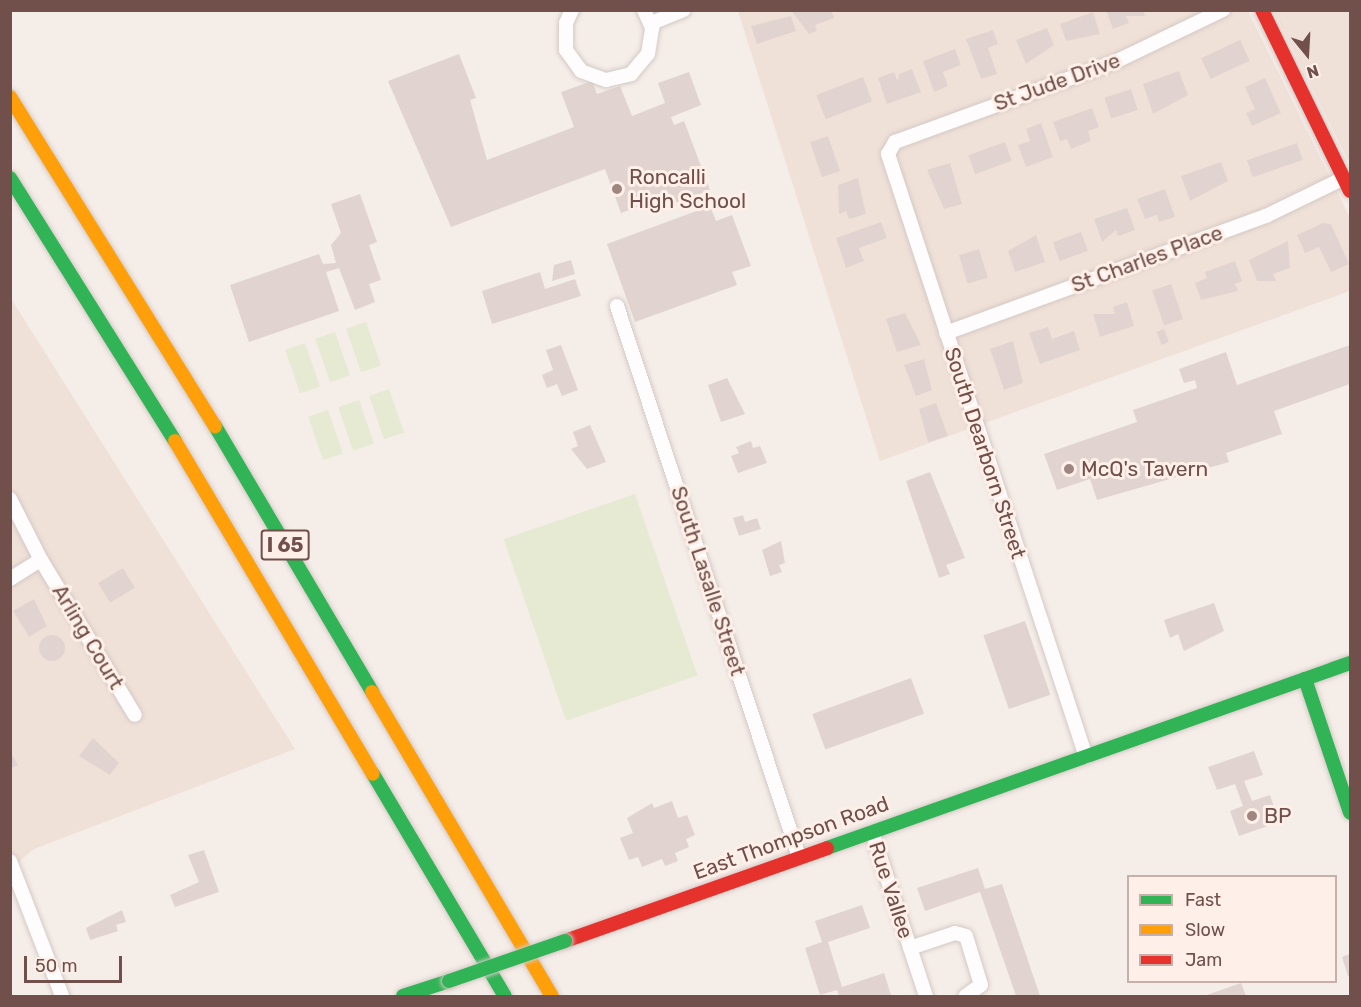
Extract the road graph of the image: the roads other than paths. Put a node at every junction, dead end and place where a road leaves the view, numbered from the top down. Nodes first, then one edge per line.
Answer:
1 (572, 10) edge
2 (644, 10) edge
3 (684, 10) edge
4 (1223, 10) edge
5 (1262, 10) edge
6 (652, 28) junction
7 (10, 98) edge
8 (889, 149) joint
9 (10, 178) edge
10 (1344, 178) junction
11 (1350, 191) edge
12 (617, 306) dead end
13 (946, 333) junction
14 (10, 499) edge
15 (41, 560) junction
16 (10, 579) edge
17 (1350, 663) edge
18 (1305, 679) junction
19 (135, 715) dead end
20 (1086, 757) junction
21 (1350, 813) edge
22 (872, 832) junction
23 (799, 857) junction
24 (10, 861) edge
25 (910, 948) junction
26 (62, 996) edge
27 (403, 996) edge
28 (505, 996) edge
29 (552, 996) edge
30 (926, 996) edge
31 (965, 996) edge

1 - 6 street
2 - 6 street
3 - 6 street
4 - 8 street, St Jude Drive
5 - 10 main road
7 - 29 main road, I 65
8 - 13 street, South Dearborn Street
9 - 28 main road, I 65
10 - 11 main road
10 - 13 street, St Charles Place
12 - 23 street, South Lasalle Street
13 - 20 street, South Dearborn Street
14 - 15 street, Arling Court
15 - 16 street
15 - 19 street, Arling Court
17 - 18 main road
18 - 20 main road, East Thompson Road
18 - 21 main road
20 - 22 main road, East Thompson Road
22 - 23 main road, East Thompson Road
22 - 25 street, Rue Vallee
23 - 27 main road, East Thompson Road, bridge
24 - 26 street
25 - 30 street, Rue Vallee
25 - 31 street, Rue Vallee

